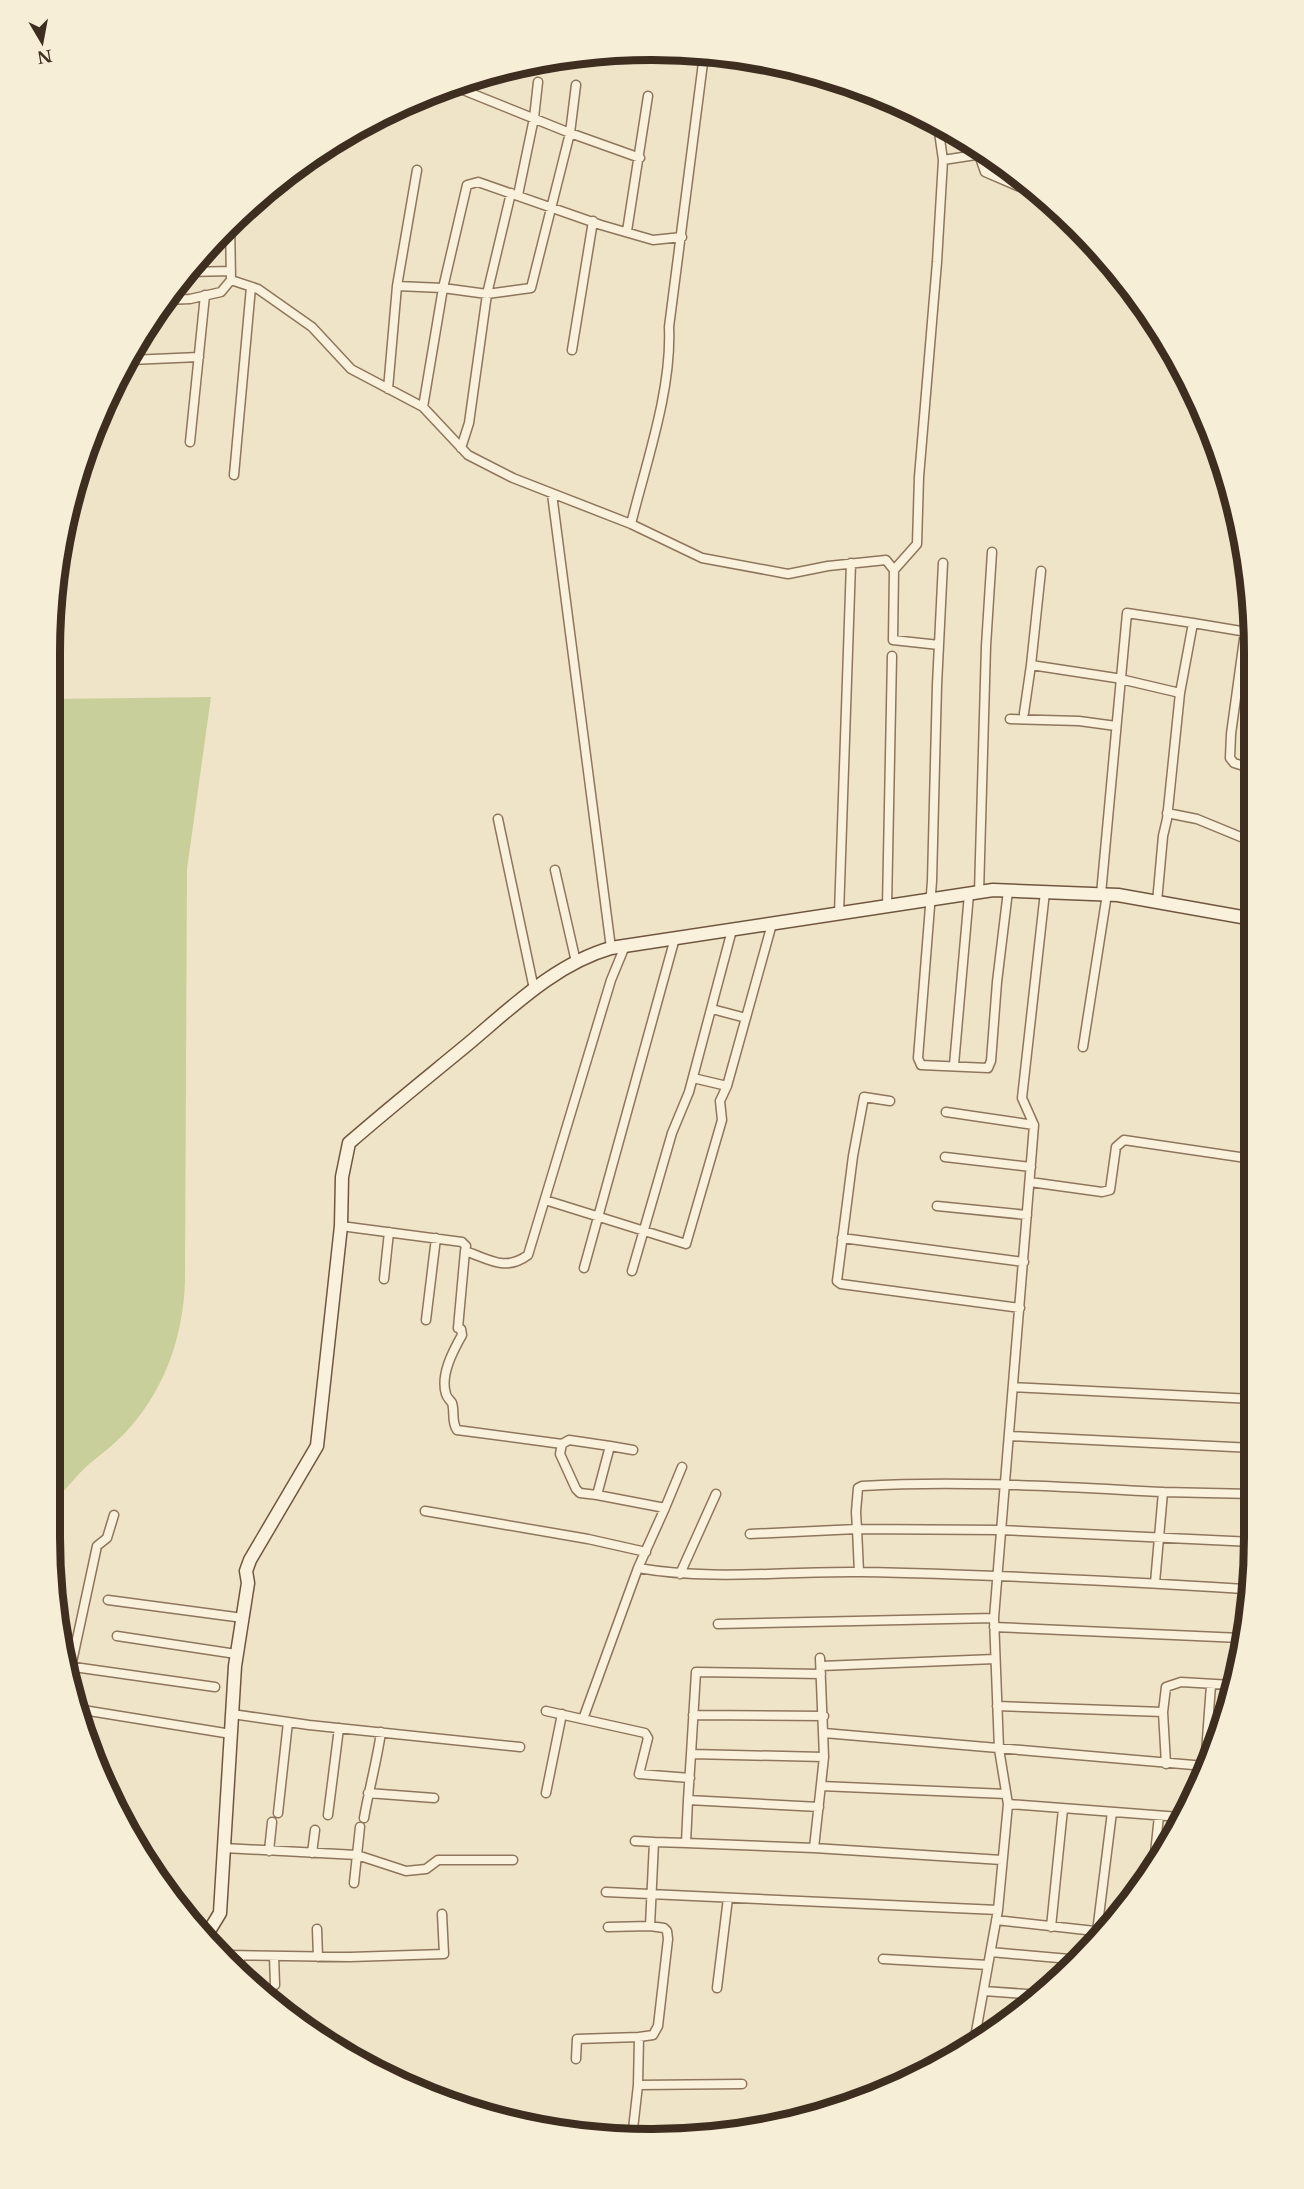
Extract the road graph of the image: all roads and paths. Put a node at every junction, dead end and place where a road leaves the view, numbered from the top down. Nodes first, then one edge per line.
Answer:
1 (703, 62) edge
2 (538, 82) dead end
3 (576, 85) dead end
4 (464, 90) edge
5 (648, 96) dead end
6 (534, 118) junction
7 (570, 133) junction
8 (939, 134) edge
9 (974, 156) edge
10 (640, 158) junction
11 (943, 160) junction
12 (981, 160) edge
13 (417, 170) dead end
14 (1016, 185) edge
15 (515, 194) junction
16 (551, 206) junction
17 (593, 221) junction
18 (627, 231) junction
19 (682, 237) junction
20 (229, 238) edge
21 (198, 273) edge
22 (231, 275) junction
23 (397, 286) junction
24 (252, 287) junction
25 (443, 288) junction
26 (486, 294) junction
27 (205, 295) junction
28 (177, 300) edge
29 (572, 350) dead end
30 (199, 357) junction
31 (137, 360) edge
32 (388, 389) junction
33 (423, 407) junction
34 (190, 442) dead end
35 (461, 447) junction
36 (234, 475) dead end
37 (552, 494) junction
38 (631, 524) junction
39 (992, 552) dead end
40 (943, 562) dead end
41 (851, 563) junction
42 (894, 570) junction
43 (1041, 571) dead end
44 (1192, 623) junction
45 (1243, 632) edge
46 (939, 645) junction
47 (892, 656) dead end
48 (1244, 658) edge
49 (1031, 665) junction
50 (1120, 679) junction
51 (1180, 693) junction
52 (1024, 713) dead end
53 (1010, 719) dead end
54 (1116, 726) junction
55 (1244, 766) edge
56 (1167, 813) junction
57 (498, 819) dead end
58 (1244, 838) edge
59 (555, 870) dead end
60 (1008, 891) junction
61 (1045, 892) junction
62 (974, 893) junction
63 (1104, 894) junction
64 (930, 900) junction
65 (1157, 902) junction
66 (887, 907) junction
67 (839, 914) junction
68 (1244, 917) edge
69 (771, 924) junction
70 (732, 930) junction
71 (675, 938) junction
72 (625, 946) junction
73 (611, 948) junction
74 (576, 962) junction
75 (534, 989) junction
76 (712, 1009) junction
77 (746, 1017) junction
78 (1083, 1047) dead end
79 (954, 1065) junction
80 (693, 1078) junction
81 (728, 1086) junction
82 (890, 1101) dead end
83 (946, 1112) dead end
84 (1034, 1125) junction
85 (945, 1156) dead end
86 (1244, 1158) edge
87 (1031, 1167) junction
88 (1030, 1182) junction
89 (545, 1200) junction
90 (937, 1206) dead end
91 (1027, 1215) junction
92 (598, 1218) junction
93 (341, 1227) junction
94 (643, 1231) junction
95 (389, 1232) junction
96 (436, 1238) junction
97 (842, 1239) junction
98 (465, 1251) junction
99 (1023, 1262) junction
100 (584, 1268) dead end
101 (632, 1271) dead end
102 (384, 1279) dead end
103 (1020, 1308) junction
104 (426, 1320) dead end
105 (1014, 1387) junction
106 (1244, 1399) edge
107 (1009, 1436) junction
108 (562, 1444) junction
109 (610, 1446) junction
110 (1244, 1448) edge
111 (633, 1450) dead end
112 (682, 1467) dead end
113 (1004, 1484) junction
114 (1163, 1492) junction
115 (716, 1494) dead end
116 (1244, 1494) edge
117 (597, 1495) junction
118 (665, 1508) junction
119 (425, 1511) dead end
120 (114, 1515) dead end
121 (857, 1529) junction
122 (1000, 1530) junction
123 (750, 1534) dead end
124 (1160, 1538) junction
125 (1244, 1542) edge
126 (646, 1552) junction
127 (638, 1568) junction
128 (859, 1572) junction
129 (680, 1574) junction
130 (996, 1575) junction
131 (1155, 1583) junction
132 (1242, 1589) edge
133 (108, 1600) dead end
134 (243, 1618) junction
135 (994, 1622) junction
136 (718, 1624) dead end
137 (117, 1636) dead end
138 (1235, 1638) edge
139 (236, 1654) junction
140 (72, 1655) edge
141 (995, 1659) junction
142 (821, 1666) junction
143 (75, 1667) edge
144 (1211, 1685) junction
145 (1225, 1685) edge
146 (215, 1687) dead end
147 (997, 1706) junction
148 (546, 1711) dead end
149 (86, 1712) edge
150 (1163, 1712) junction
151 (232, 1714) junction
152 (562, 1714) junction
153 (693, 1715) junction
154 (824, 1716) junction
155 (583, 1719) junction
156 (288, 1722) junction
157 (339, 1728) junction
158 (381, 1732) junction
159 (824, 1733) junction
160 (231, 1734) junction
161 (1207, 1744) edge
162 (520, 1747) dead end
163 (999, 1749) junction
164 (691, 1754) junction
165 (824, 1757) junction
166 (1166, 1764) junction
167 (1198, 1766) edge
168 (690, 1778) junction
169 (821, 1786) junction
170 (368, 1793) junction
171 (546, 1793) dead end
172 (1006, 1794) junction
173 (434, 1798) dead end
174 (688, 1800) junction
175 (1008, 1804) junction
176 (819, 1807) junction
177 (1063, 1809) junction
178 (1112, 1812) junction
179 (278, 1813) dead end
180 (328, 1815) dead end
181 (1159, 1816) junction
182 (1174, 1817) edge
183 (272, 1822) dead end
184 (315, 1830) dead end
185 (634, 1841) dead end
186 (654, 1842) junction
187 (686, 1843) junction
188 (224, 1848) junction
189 (814, 1848) junction
190 (1156, 1848) edge
191 (269, 1851) junction
192 (312, 1853) junction
193 (357, 1855) junction
194 (513, 1860) dead end
195 (1002, 1860) junction
196 (354, 1883) dead end
197 (606, 1892) dead end
198 (651, 1893) junction
199 (728, 1898) junction
200 (998, 1910) junction
201 (442, 1914) dead end
202 (996, 1920) junction
203 (1101, 1922) edge
204 (650, 1926) junction
205 (608, 1927) dead end
206 (1052, 1927) junction
207 (317, 1929) dead end
208 (210, 1930) edge
209 (1093, 1931) edge
210 (991, 1952) junction
211 (233, 1955) edge
212 (240, 1956) junction
213 (274, 1956) junction
214 (318, 1957) junction
215 (883, 1959) dead end
216 (1068, 1959) edge
217 (240, 1962) edge
218 (988, 1965) junction
219 (275, 1985) dead end
220 (717, 1988) dead end
221 (984, 1990) junction
222 (1028, 1994) edge
223 (976, 2032) edge
224 (639, 2037) junction
225 (576, 2059) dead end
226 (742, 2084) dead end
227 (638, 2085) junction
228 (634, 2129) edge

1 - 19 street
2 - 6 street
3 - 7 street
4 - 6 street
5 - 10 street
6 - 7 street
6 - 15 street
7 - 10 street
7 - 16 street
8 - 11 street
9 - 11 street
10 - 18 street
11 - 42 street
12 - 14 street
13 - 23 street
15 - 16 street
15 - 25 street
15 - 26 street
16 - 17 street
16 - 26 street
17 - 18 street
17 - 29 street
18 - 19 street
19 - 38 street
20 - 22 street
21 - 22 street
22 - 24 street
22 - 27 street
23 - 25 street
23 - 32 street
24 - 32 street
24 - 36 street
25 - 26 street
25 - 33 street
26 - 35 street
27 - 28 street
27 - 30 street
30 - 31 street
30 - 34 street
32 - 33 street
33 - 35 street
35 - 37 street
37 - 38 street
37 - 73 street
38 - 41 street
39 - 62 street
40 - 46 street
41 - 42 street
41 - 67 street
42 - 46 street
43 - 49 street
44 - 45 street
44 - 50 street
44 - 51 street
46 - 64 street
47 - 66 street
48 - 55 street
49 - 50 street
49 - 52 street
50 - 51 street
50 - 54 street
51 - 56 street
53 - 54 street
54 - 63 street
56 - 58 street
56 - 65 street
57 - 75 street
59 - 74 street
60 - 61 street
60 - 62 street
60 - 79 street
61 - 63 street
61 - 84 street
62 - 64 street
62 - 79 street
63 - 65 street
63 - 78 street
64 - 66 street
64 - 79 street
65 - 68 street
66 - 67 street
67 - 69 street
69 - 70 street
69 - 77 street
70 - 71 street
70 - 76 street
71 - 72 street
71 - 92 street
72 - 73 street
72 - 89 street
73 - 74 street
74 - 75 street
75 - 93 street
76 - 77 street
76 - 80 street
77 - 81 street
80 - 81 street
80 - 94 street
81 - 94 street
82 - 97 street
83 - 84 street
84 - 87 street
85 - 87 street
86 - 88 street
87 - 88 street
88 - 91 street
89 - 92 street
89 - 98 street
90 - 91 street
91 - 99 street
92 - 94 street
92 - 100 street
93 - 95 street
93 - 134 street
94 - 101 street
95 - 96 street
95 - 102 street
96 - 98 street
96 - 104 street
97 - 99 street
97 - 103 street
98 - 108 street
99 - 103 street
103 - 105 street
105 - 106 street
105 - 107 street
107 - 110 street
107 - 113 street
108 - 109 street
108 - 117 street
109 - 111 street
109 - 117 street
112 - 118 street
113 - 114 street
113 - 121 street
113 - 122 street
114 - 116 street
114 - 124 street
115 - 129 street
117 - 118 street
118 - 126 street
119 - 126 street
120 - 140 street
121 - 122 street
121 - 123 street
121 - 128 street
122 - 124 street
122 - 130 street
124 - 125 street
124 - 131 street
126 - 127 street
127 - 129 street
127 - 155 street
128 - 129 street
128 - 130 street
130 - 131 street
130 - 135 street
131 - 132 street
133 - 134 street
134 - 139 street
135 - 136 street
135 - 138 street
135 - 141 street
137 - 139 street
139 - 151 street
141 - 142 street
141 - 147 street
142 - 153 street
142 - 154 street
143 - 146 street
144 - 145 street
144 - 150 street
144 - 161 street
147 - 150 street
147 - 163 street
148 - 152 street
149 - 160 street
150 - 166 street
151 - 156 street
151 - 160 street
152 - 155 street
152 - 171 street
153 - 154 street
153 - 164 street
154 - 159 street
155 - 168 street
156 - 157 street
156 - 179 street
157 - 158 street
157 - 180 street
158 - 162 street
158 - 170 street
159 - 163 street
159 - 165 street
160 - 188 street
163 - 166 street
163 - 172 street
164 - 165 street
164 - 168 street
165 - 169 street
166 - 167 street
168 - 174 street
169 - 172 street
169 - 176 street
170 - 173 street
170 - 193 street
172 - 175 street
174 - 176 street
174 - 187 street
175 - 177 street
175 - 195 street
176 - 189 street
177 - 178 street
177 - 206 street
178 - 181 street
178 - 203 street
181 - 182 street
181 - 190 street
183 - 191 street
184 - 192 street
185 - 186 street
186 - 187 street
186 - 198 street
187 - 189 street
188 - 191 street
188 - 208 street
189 - 195 street
191 - 192 street
192 - 193 street
193 - 194 street
193 - 196 street
195 - 200 street
197 - 198 street
198 - 199 street
198 - 204 street
199 - 200 street
199 - 220 street
200 - 202 street
201 - 214 street
202 - 206 street
202 - 210 street
204 - 205 street
204 - 224 street
206 - 209 street
207 - 214 street
210 - 216 street
210 - 218 street
211 - 212 street
212 - 213 street
212 - 217 street
213 - 214 street
213 - 219 street
215 - 218 street
218 - 221 street
221 - 222 street
221 - 223 street
224 - 225 street
224 - 227 street
226 - 227 street
227 - 228 street

